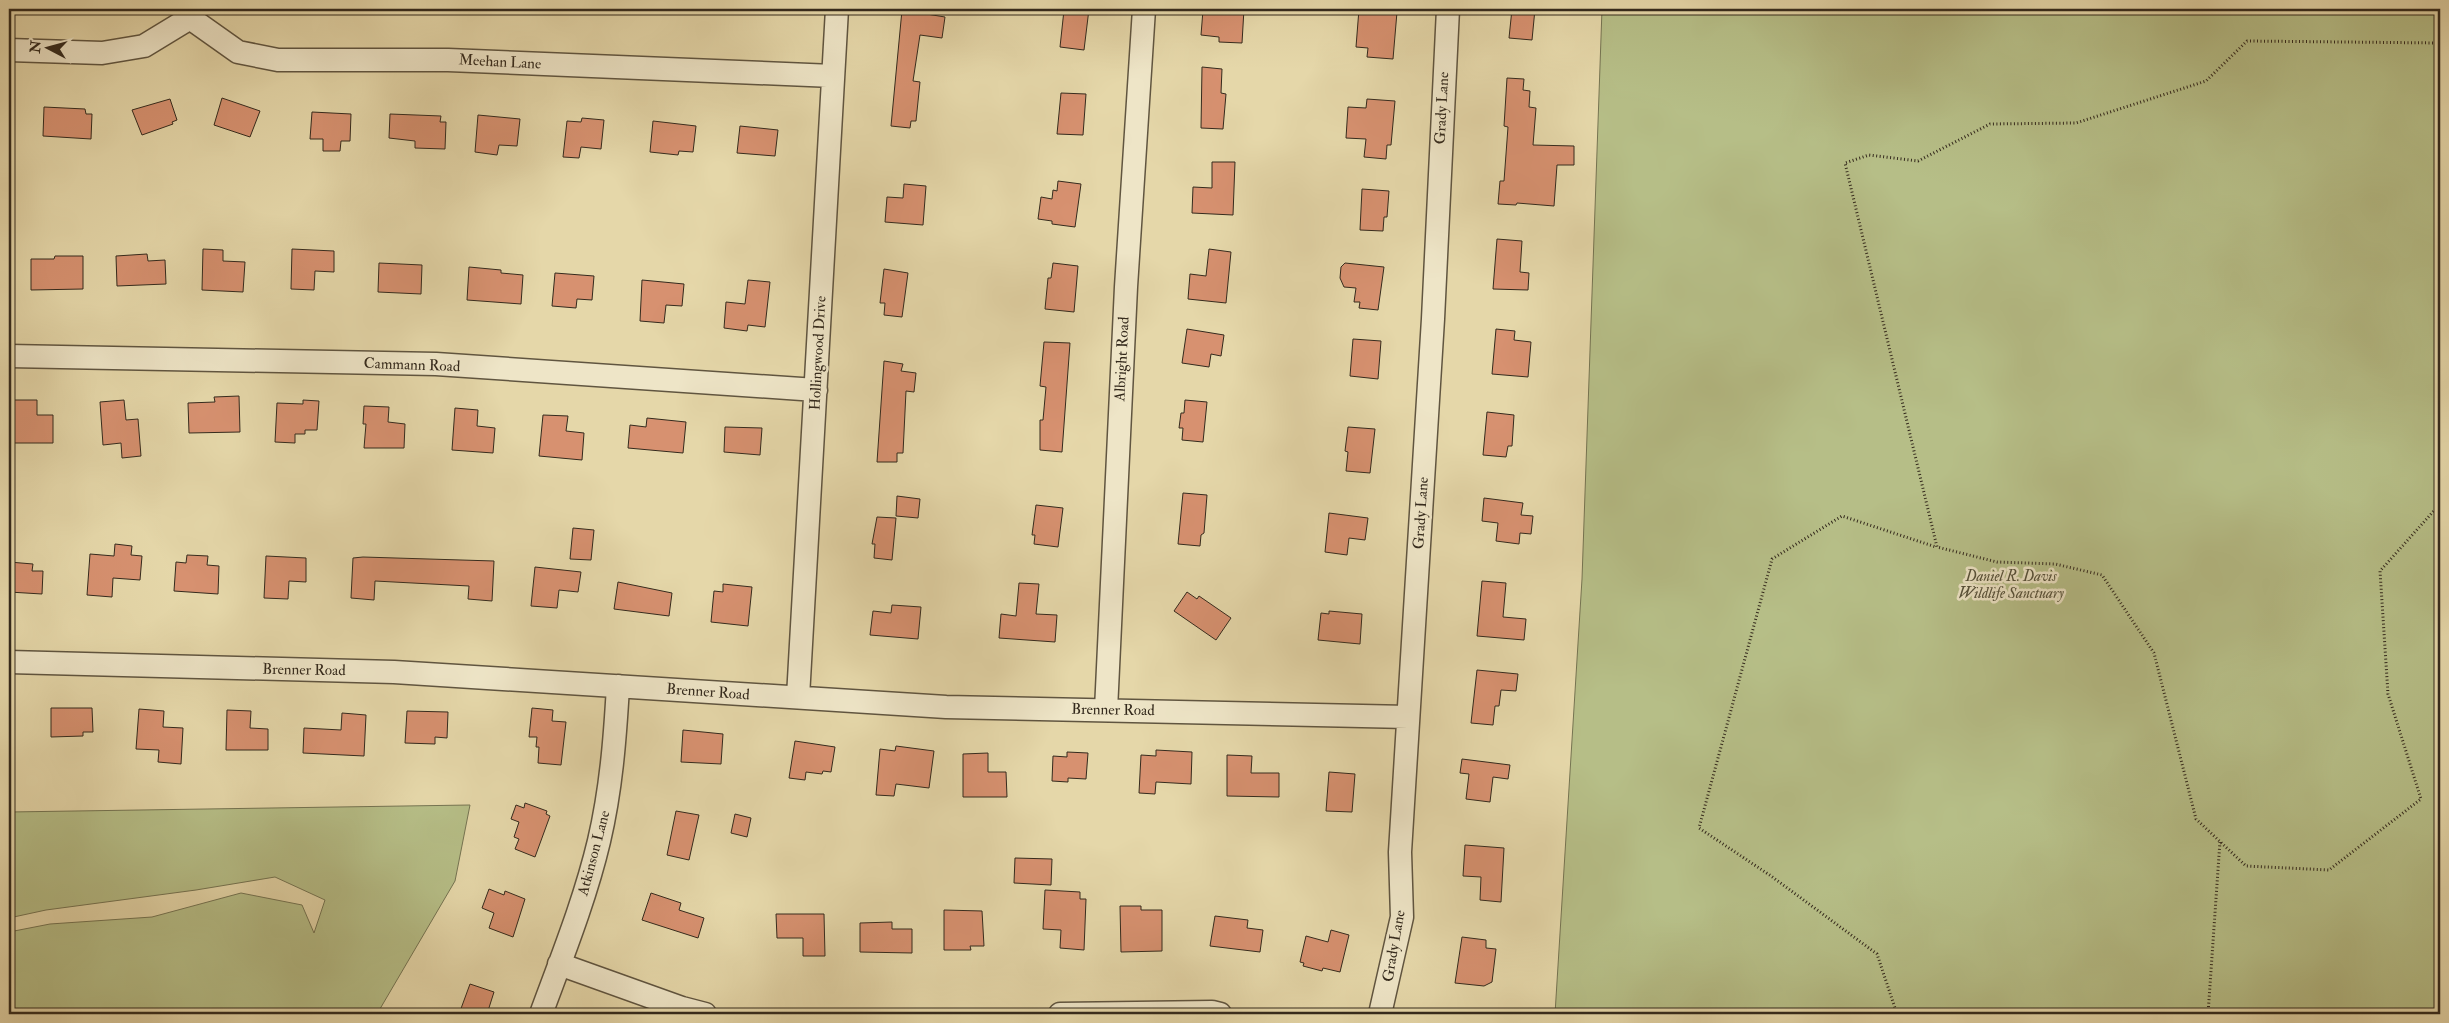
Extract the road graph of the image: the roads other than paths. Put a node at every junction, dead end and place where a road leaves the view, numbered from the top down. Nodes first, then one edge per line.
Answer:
1 (837, 9) edge
2 (1144, 9) edge
3 (1448, 9) edge
4 (187, 13) edge
5 (9, 50) edge
6 (833, 76) junction
7 (9, 356) edge
8 (816, 390) junction
9 (9, 662) edge
10 (618, 686) junction
11 (798, 698) junction
12 (1106, 710) junction
13 (1408, 717) junction
14 (560, 964) junction
15 (541, 1014) edge
16 (705, 1014) edge
17 (1060, 1014) edge
18 (1220, 1014) edge
19 (1380, 1014) edge

1 - 6 street, Hollingwood Drive
2 - 12 street, Albright Road
3 - 13 street, Grady Lane
4 - 5 street
4 - 6 street, Meehan Lane
6 - 8 street, Hollingwood Drive
7 - 8 street, Cammann Road
8 - 11 street, Hollingwood Drive
9 - 10 street, Brenner Road
10 - 11 street, Brenner Road
10 - 14 street, Atkinson Lane
11 - 12 street, Brenner Road
12 - 13 street, Brenner Road
13 - 19 street, Grady Lane
14 - 15 street, Atkinson Lane
14 - 16 street
17 - 18 street

